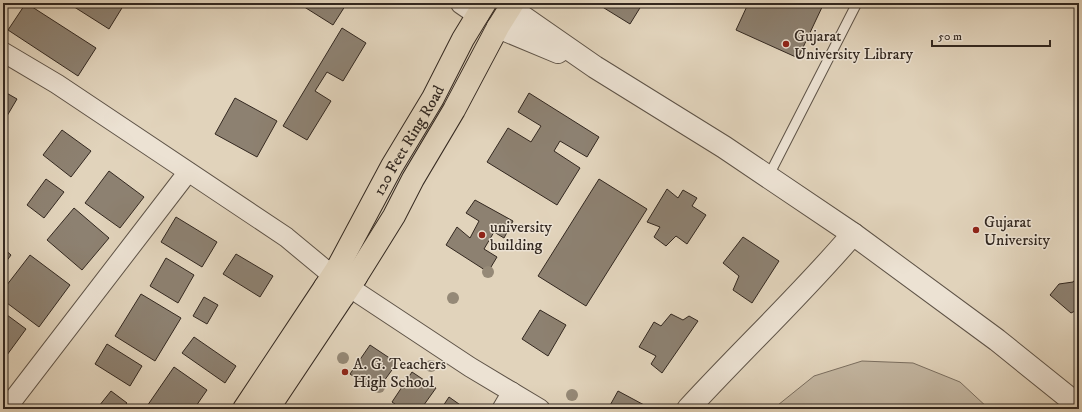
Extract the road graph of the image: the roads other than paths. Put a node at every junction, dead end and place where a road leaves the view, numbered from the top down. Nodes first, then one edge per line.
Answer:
1 (857, 3) edge
2 (508, 5) edge
3 (475, 7) edge
4 (498, 27) junction
5 (3, 52) edge
6 (594, 67) junction
7 (188, 172) junction
8 (768, 177) junction
9 (853, 234) junction
10 (341, 282) junction
11 (512, 392) junction
12 (1079, 406) edge
13 (6, 409) edge
14 (244, 409) edge
15 (268, 409) edge
16 (502, 409) edge
17 (540, 409) edge
18 (688, 409) edge

1 - 8 lane
2 - 4 main road, 120 Feet Ring Road
2 - 6 street
3 - 4 main road
3 - 10 main road, 120 Feet Ring Road
4 - 6 street
4 - 10 main road, 120 Feet Ring Road
5 - 7 street
6 - 8 street
7 - 10 street
7 - 13 street
8 - 9 street
9 - 12 street
9 - 18 street
10 - 11 street
10 - 14 main road, 120 Feet Ring Road
10 - 15 main road, 120 Feet Ring Road
11 - 16 street
11 - 17 street

